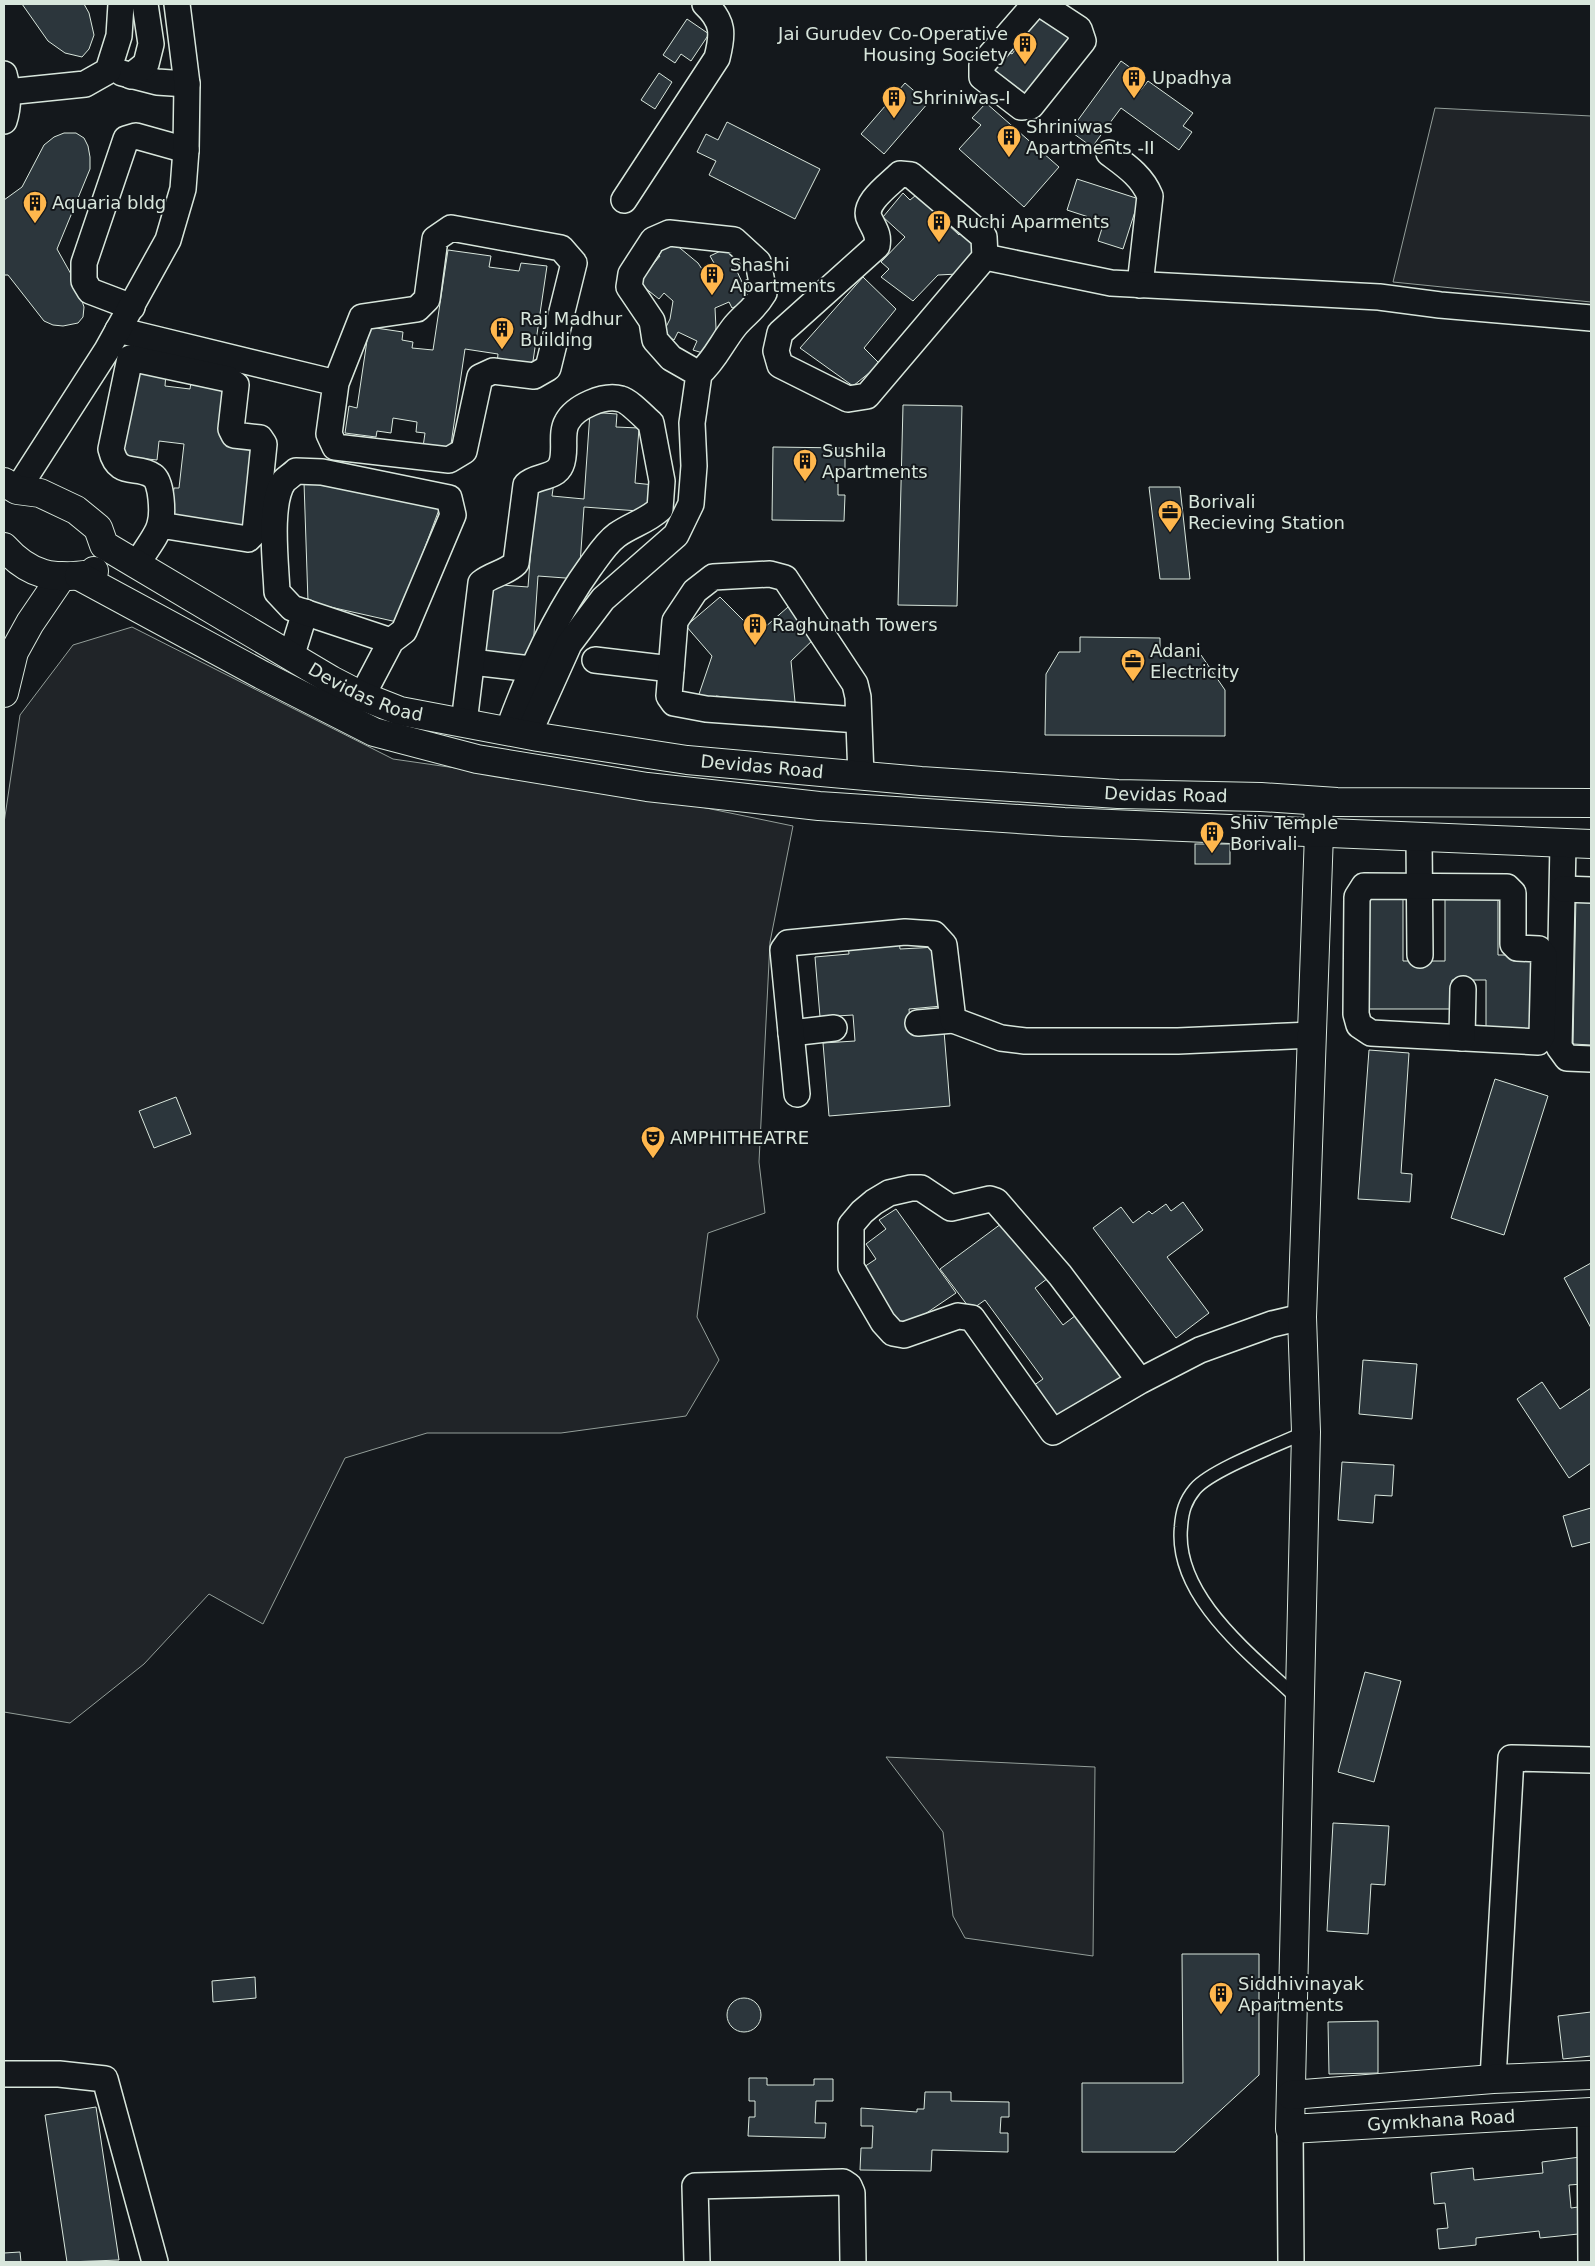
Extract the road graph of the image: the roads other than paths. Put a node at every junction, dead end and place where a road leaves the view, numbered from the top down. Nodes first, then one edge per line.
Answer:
1 (121, 4) edge
2 (145, 4) edge
3 (177, 4) edge
4 (705, 4) edge
5 (1035, 4) edge
6 (1041, 4) edge
7 (5, 83) edge
8 (175, 83) junction
9 (4, 121) edge
10 (186, 150) junction
11 (1109, 153) dead end
12 (624, 200) dead end
13 (985, 257) junction
14 (1140, 284) junction
15 (132, 306) junction
16 (1591, 318) edge
17 (112, 340) junction
18 (130, 358) junction
19 (699, 374) junction
20 (336, 383) junction
21 (8, 492) edge
22 (160, 525) junction
23 (104, 545) junction
24 (4, 547) edge
25 (137, 564) junction
26 (70, 576) junction
27 (305, 612) junction
28 (391, 641) junction
29 (9, 651) edge
30 (291, 657) junction
31 (594, 660) dead end
32 (472, 662) junction
33 (532, 668) junction
34 (671, 669) junction
35 (4, 693) edge
36 (362, 696) junction
37 (858, 720) junction
38 (464, 723) junction
39 (518, 733) junction
40 (861, 776) junction
41 (1318, 800) junction
42 (1591, 803) edge
43 (1319, 834) junction
44 (1419, 838) junction
45 (1564, 843) junction
46 (1591, 844) edge
47 (1419, 886) junction
48 (1563, 889) junction
49 (1591, 890) edge
50 (1420, 955) dead end
51 (1463, 989) dead end
52 (953, 1020) junction
53 (918, 1023) dead end
54 (834, 1028) dead end
55 (791, 1033) junction
56 (1312, 1035) junction
57 (1462, 1038) junction
58 (1591, 1059) edge
59 (797, 1094) dead end
60 (1302, 1317) junction
61 (1140, 1381) junction
62 (1306, 1432) junction
63 (1300, 1701) junction
64 (1591, 1760) edge
65 (4, 2074) edge
66 (1591, 2075) edge
67 (1493, 2079) junction
68 (1291, 2095) junction
69 (1591, 2112) edge
70 (1290, 2128) junction
71 (155, 2262) edge
72 (697, 2262) edge
73 (853, 2262) edge
74 (1291, 2262) edge
75 (1591, 2262) edge

1 - 7 street
2 - 8 street
3 - 8 street
4 - 12 street
5 - 6 street
7 - 9 street
8 - 10 street
10 - 15 street
10 - 15 street
11 - 14 street
13 - 13 street
13 - 14 street
14 - 16 street
15 - 17 street
17 - 18 street
17 - 20 street
17 - 21 street
18 - 22 street
18 - 22 street
19 - 19 street
19 - 39 street
20 - 20 street
21 - 23 main road
22 - 25 street
23 - 25 main road, Devidas Road
23 - 26 main road
24 - 26 main road, Devidas Road
25 - 30 main road, Devidas Road
26 - 29 main road
26 - 43 main road, Devidas Road
27 - 28 street
27 - 28 street
27 - 30 street
28 - 36 street
29 - 35 main road
30 - 36 main road, Devidas Road
31 - 34 street
32 - 33 street
32 - 33 street
32 - 38 street
33 - 39 street
34 - 37 street
34 - 37 street
36 - 38 main road, Devidas Road
37 - 40 street
38 - 39 main road, Devidas Road
39 - 40 main road, Devidas Road
40 - 41 main road, Devidas Road
41 - 42 main road, Devidas Road
41 - 43 main road
43 - 44 main road, Devidas Road
43 - 56 main road
44 - 45 main road, Devidas Road
44 - 47 street
45 - 46 main road, Devidas Road
45 - 48 street
47 - 50 street
47 - 57 street
47 - 57 street
48 - 49 street
48 - 58 street
51 - 57 street
52 - 53 street
52 - 55 street
52 - 56 street
54 - 55 street
55 - 59 street
56 - 60 main road
60 - 61 street
60 - 62 main road
61 - 61 street
62 - 63 main road
62 - 63 lane
63 - 68 main road
64 - 67 street
65 - 71 street
66 - 67 main road, Gymkhana Road
67 - 68 main road, Gymkhana Road
68 - 70 main road
69 - 70 main road, Gymkhana Road
69 - 75 street
70 - 74 street
72 - 73 street

